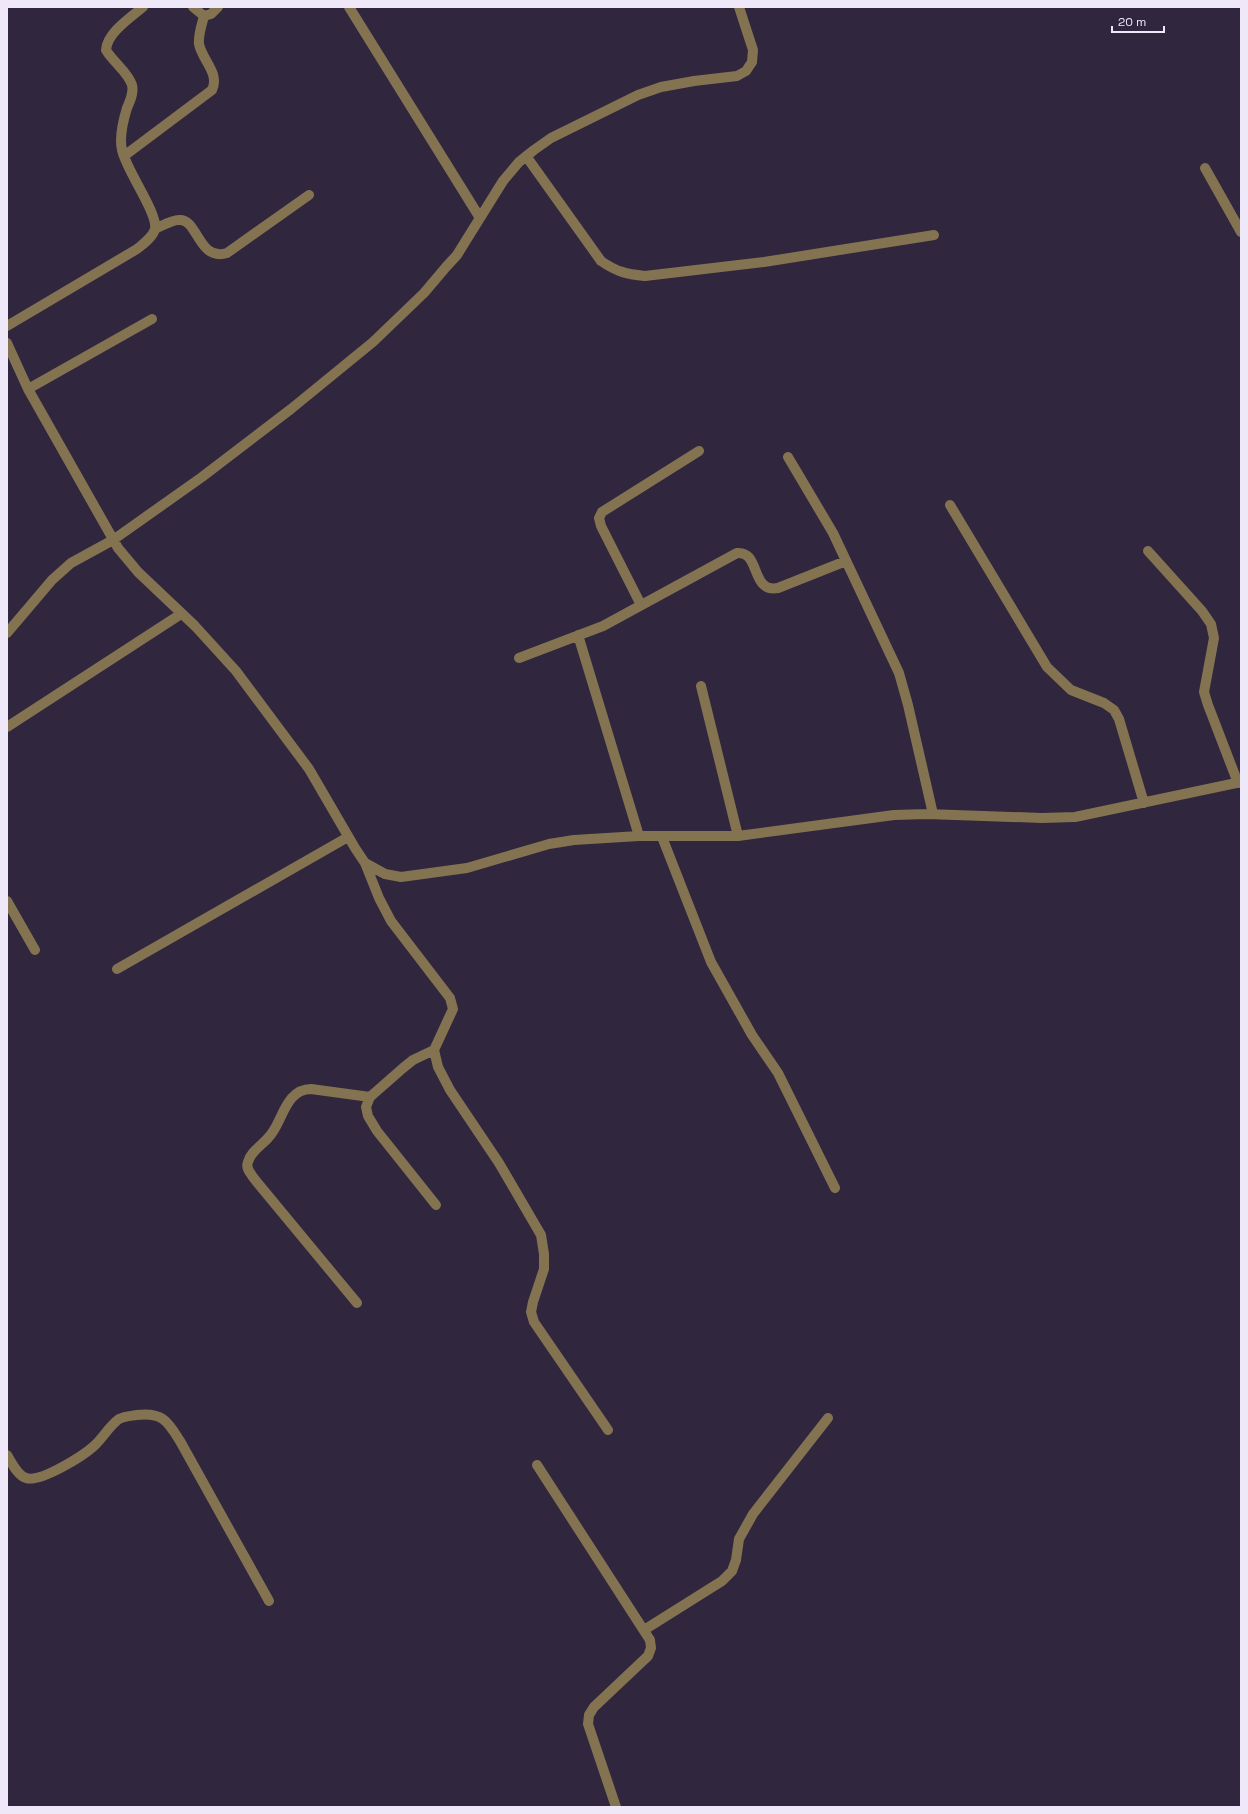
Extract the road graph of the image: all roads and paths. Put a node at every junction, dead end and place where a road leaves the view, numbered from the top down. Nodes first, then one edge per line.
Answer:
1 (143, 7) edge
2 (193, 7) edge
3 (218, 7) edge
4 (349, 7) edge
5 (739, 7) edge
6 (204, 16) junction
7 (124, 156) junction
8 (526, 156) junction
9 (1205, 168) dead end
10 (309, 195) dead end
11 (480, 218) junction
12 (155, 229) junction
13 (1241, 232) edge
14 (934, 235) dead end
15 (152, 320) dead end
16 (7, 326) edge
17 (7, 343) edge
18 (28, 389) junction
19 (699, 451) dead end
20 (788, 457) dead end
21 (950, 504) dead end
22 (113, 540) junction
23 (1148, 551) dead end
24 (846, 561) junction
25 (641, 605) junction
26 (182, 614) junction
27 (7, 633) edge
28 (578, 635) junction
29 (519, 658) dead end
30 (701, 686) dead end
31 (7, 727) edge
32 (1239, 782) edge
33 (1144, 803) junction
34 (933, 814) junction
35 (639, 836) junction
36 (738, 836) junction
37 (348, 837) junction
38 (662, 837) junction
39 (365, 863) junction
40 (7, 901) edge
41 (35, 950) dead end
42 (117, 969) dead end
43 (434, 1050) junction
44 (370, 1097) junction
45 (835, 1188) dead end
46 (436, 1205) dead end
47 (357, 1303) dead end
48 (828, 1418) dead end
49 (608, 1430) dead end
50 (7, 1455) edge
51 (537, 1465) dead end
52 (270, 1601) dead end
53 (644, 1630) junction
54 (616, 1807) edge

1 - 7 street
2 - 6 street
3 - 6 street
4 - 11 street
5 - 8 street
6 - 7 street
7 - 12 street
8 - 11 street
8 - 14 street
9 - 13 street
10 - 12 street
11 - 22 street
12 - 16 street
15 - 18 street
17 - 18 street
18 - 22 street
19 - 25 street
20 - 24 street
21 - 33 street
22 - 26 street
22 - 27 street
23 - 32 street
24 - 25 street
24 - 34 street
25 - 28 street
26 - 31 street
26 - 37 street
28 - 29 street
28 - 35 street
30 - 36 street
32 - 33 street
33 - 34 street
34 - 36 street
35 - 38 street
35 - 39 street
36 - 38 street
37 - 39 street
37 - 42 street
38 - 45 street
39 - 43 street
40 - 41 street
43 - 44 street
43 - 49 street
44 - 46 street
44 - 47 street
48 - 53 street
50 - 52 street
51 - 53 street
53 - 54 street

